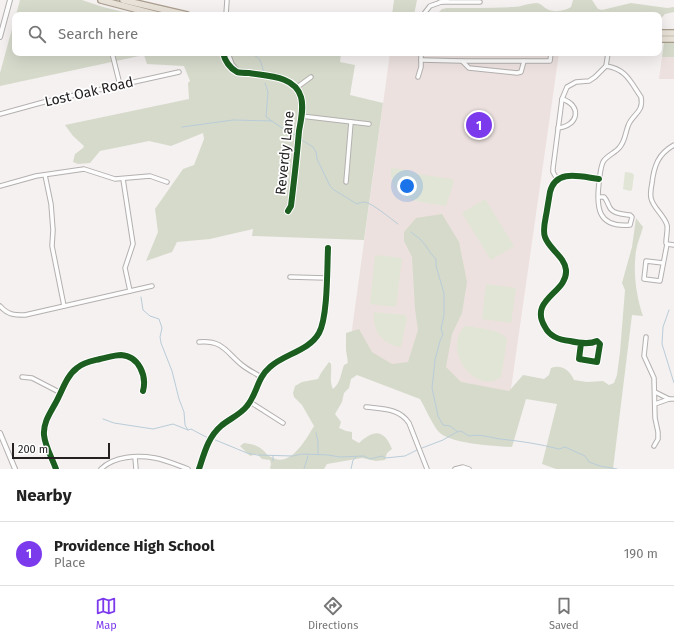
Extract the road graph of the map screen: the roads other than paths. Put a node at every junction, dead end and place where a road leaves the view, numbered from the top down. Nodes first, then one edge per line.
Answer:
1 (10, 0) edge
2 (101, 0) edge
3 (123, 0) edge
4 (227, 0) edge
5 (447, 0) edge
6 (476, 0) edge
7 (469, 1) edge
8 (440, 2) junction
9 (147, 12) edge
10 (174, 12) edge
11 (226, 12) edge
12 (425, 12) edge
13 (662, 33) edge
14 (674, 33) edge
15 (0, 37) edge
16 (662, 39) edge
17 (674, 39) edge
18 (113, 56) edge
19 (224, 56) edge
20 (229, 56) edge
21 (421, 56) edge
22 (551, 56) edge
23 (608, 56) edge
24 (421, 60) junction
25 (462, 61) junction
26 (524, 61) junction
27 (606, 66) junction
28 (179, 72) dead end
29 (238, 72) junction
30 (311, 77) dead end
31 (418, 77) dead end
32 (120, 85) junction
33 (296, 88) junction
34 (562, 99) junction
35 (0, 114) edge
36 (301, 116) junction
37 (350, 122) junction
38 (369, 124) dead end
39 (558, 128) junction
40 (674, 145) edge
41 (45, 175) junction
42 (123, 179) junction
43 (600, 179) junction
44 (557, 180) junction
45 (167, 182) dead end
46 (346, 182) dead end
47 (0, 186) edge
48 (598, 197) junction
49 (288, 211) dead end
50 (667, 244) junction
51 (674, 245) edge
52 (328, 248) dead end
53 (663, 263) junction
54 (290, 277) dead end
55 (326, 278) junction
56 (152, 286) dead end
57 (130, 292) junction
58 (0, 306) edge
59 (64, 306) junction
60 (646, 337) dead end
61 (198, 342) dead end
62 (581, 343) junction
63 (22, 377) dead end
64 (261, 377) junction
65 (143, 391) dead end
66 (654, 392) junction
67 (61, 393) junction
68 (672, 399) edge
69 (250, 402) junction
70 (655, 404) junction
71 (366, 407) dead end
72 (282, 423) dead end
73 (0, 433) edge
74 (654, 446) dead end
75 (135, 457) junction
76 (15, 469) edge
77 (56, 469) edge
78 (101, 469) edge
79 (136, 469) edge
80 (188, 469) edge
81 (199, 469) edge
82 (427, 469) edge
83 (455, 469) edge
84 (469, 469) edge

1 - 15 street
2 - 9 main road
3 - 10 main road
4 - 11 street
5 - 8 street
6 - 7 street
7 - 8 street
8 - 12 street
13 - 14 main road
16 - 17 main road
18 - 32 street
19 - 29 street
20 - 29 street
21 - 24 street
22 - 26 street
23 - 27 street
24 - 25 street
24 - 31 street
25 - 26 street
25 - 26 street
27 - 34 street
27 - 43 street
28 - 32 street, Lost Oak Road
29 - 33 street
30 - 33 street
32 - 35 street, Lost Oak Road
33 - 36 street, Reverdy Lane
34 - 39 street
34 - 39 street
36 - 37 street
36 - 49 street, Reverdy Lane
37 - 38 street
37 - 46 street
39 - 44 street
40 - 50 street
41 - 42 street
41 - 47 street
41 - 59 street
42 - 45 street
42 - 57 street
43 - 44 street
43 - 48 street
44 - 62 street
48 - 48 street
50 - 51 street
50 - 53 street
52 - 55 street
53 - 53 street
54 - 55 street
55 - 64 street
56 - 57 street
57 - 59 street
58 - 59 street
60 - 66 street
61 - 64 street
62 - 62 street
63 - 67 street
64 - 69 street
65 - 67 street
66 - 68 street
66 - 70 street
67 - 77 street
68 - 70 street
69 - 72 street
69 - 81 street
70 - 74 street
71 - 82 street
73 - 76 street
75 - 78 street
75 - 79 street
75 - 80 street
83 - 84 street

